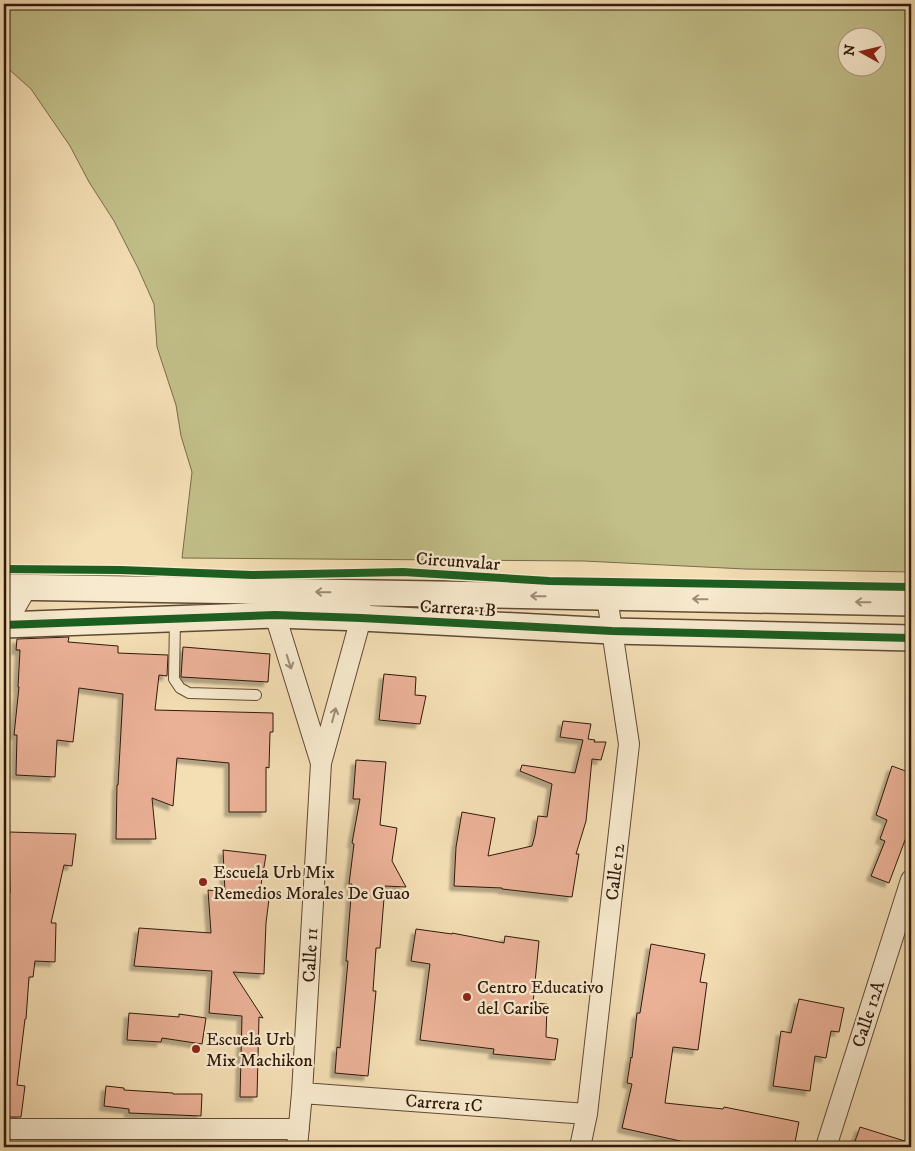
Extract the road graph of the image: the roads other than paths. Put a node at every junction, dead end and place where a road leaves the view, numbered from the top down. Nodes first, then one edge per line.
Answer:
1 (15, 587) edge
2 (264, 591) junction
3 (360, 593) junction
4 (607, 597) junction
5 (911, 603) edge
6 (275, 615) junction
7 (360, 618) junction
8 (175, 619) junction
9 (4, 625) edge
10 (612, 631) junction
11 (911, 638) edge
12 (256, 695) dead end
13 (321, 762) junction
14 (911, 880) edge
15 (302, 1093) junction
16 (587, 1114) junction
17 (4, 1129) edge
18 (298, 1138) edge
19 (580, 1147) edge
20 (826, 1147) edge

1 - 2 street, Carrera 1B
1 - 9 street
3 -> 2 street, Carrera 1B
2 - 6 street
4 -> 3 street, Carrera 1B
3 - 7 street
5 -> 4 street, Carrera 1B
4 - 10 street, Calle 12
6 - 7 street, Carrera 1B
6 - 8 street, Carrera 1B
6 -> 13 street
7 - 10 street, Carrera 1B
13 -> 7 street
8 - 9 street, Carrera 1B
8 - 12 lane
10 - 11 street, Carrera 1B
10 - 16 street, Calle 12
13 - 15 street, Calle 11
14 - 20 street, Calle 12A
15 - 16 street, Carrera 1C
15 - 18 street, Calle 11
16 - 19 street, Calle 12
17 - 18 street

